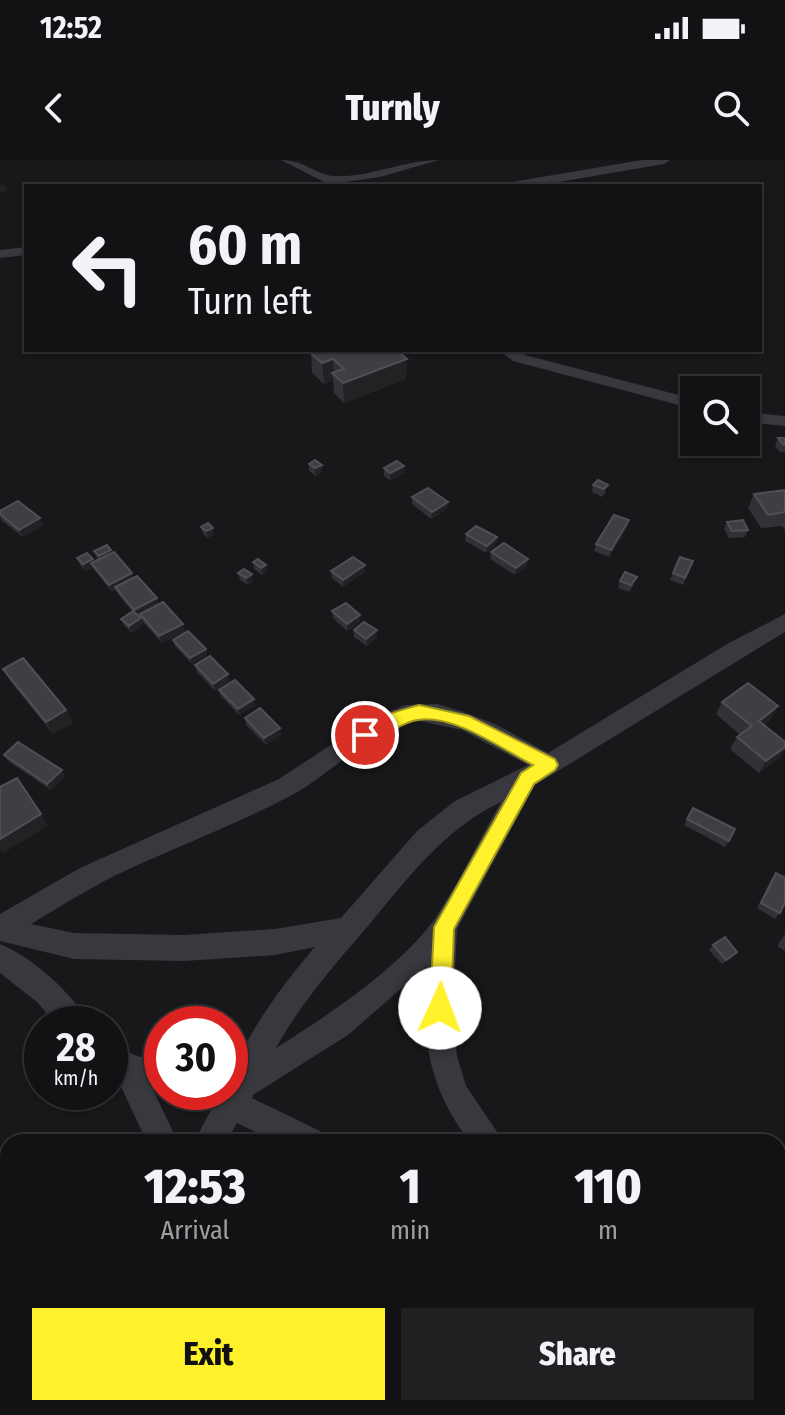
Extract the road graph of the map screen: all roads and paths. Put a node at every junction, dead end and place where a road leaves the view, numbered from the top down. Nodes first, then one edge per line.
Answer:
1 (287, 160) edge
2 (433, 160) edge
3 (664, 160) edge
4 (337, 183) edge
5 (524, 184) edge
6 (24, 251) edge
7 (0, 254) edge
8 (510, 352) edge
9 (680, 400) edge
10 (760, 418) edge
11 (785, 421) edge
12 (785, 622) edge
13 (538, 771) junction
14 (444, 927) junction
15 (0, 928) edge
16 (349, 929) junction
17 (0, 957) edge
18 (58, 1006) edge
19 (248, 1063) edge
20 (128, 1078) edge
21 (248, 1080) edge
22 (248, 1106) edge
23 (221, 1110) edge
24 (159, 1134) edge
25 (212, 1134) edge
26 (296, 1134) edge
27 (483, 1134) edge

1 - 4 street
2 - 4 street
3 - 5 street
6 - 7 street
8 - 9 street
10 - 11 street
12 - 13 street
13 - 14 street
13 - 15 street
13 - 16 street
14 - 21 street
14 - 27 street
15 - 16 street
16 - 19 street
17 - 18 street
20 - 24 street
22 - 26 street
23 - 25 street

